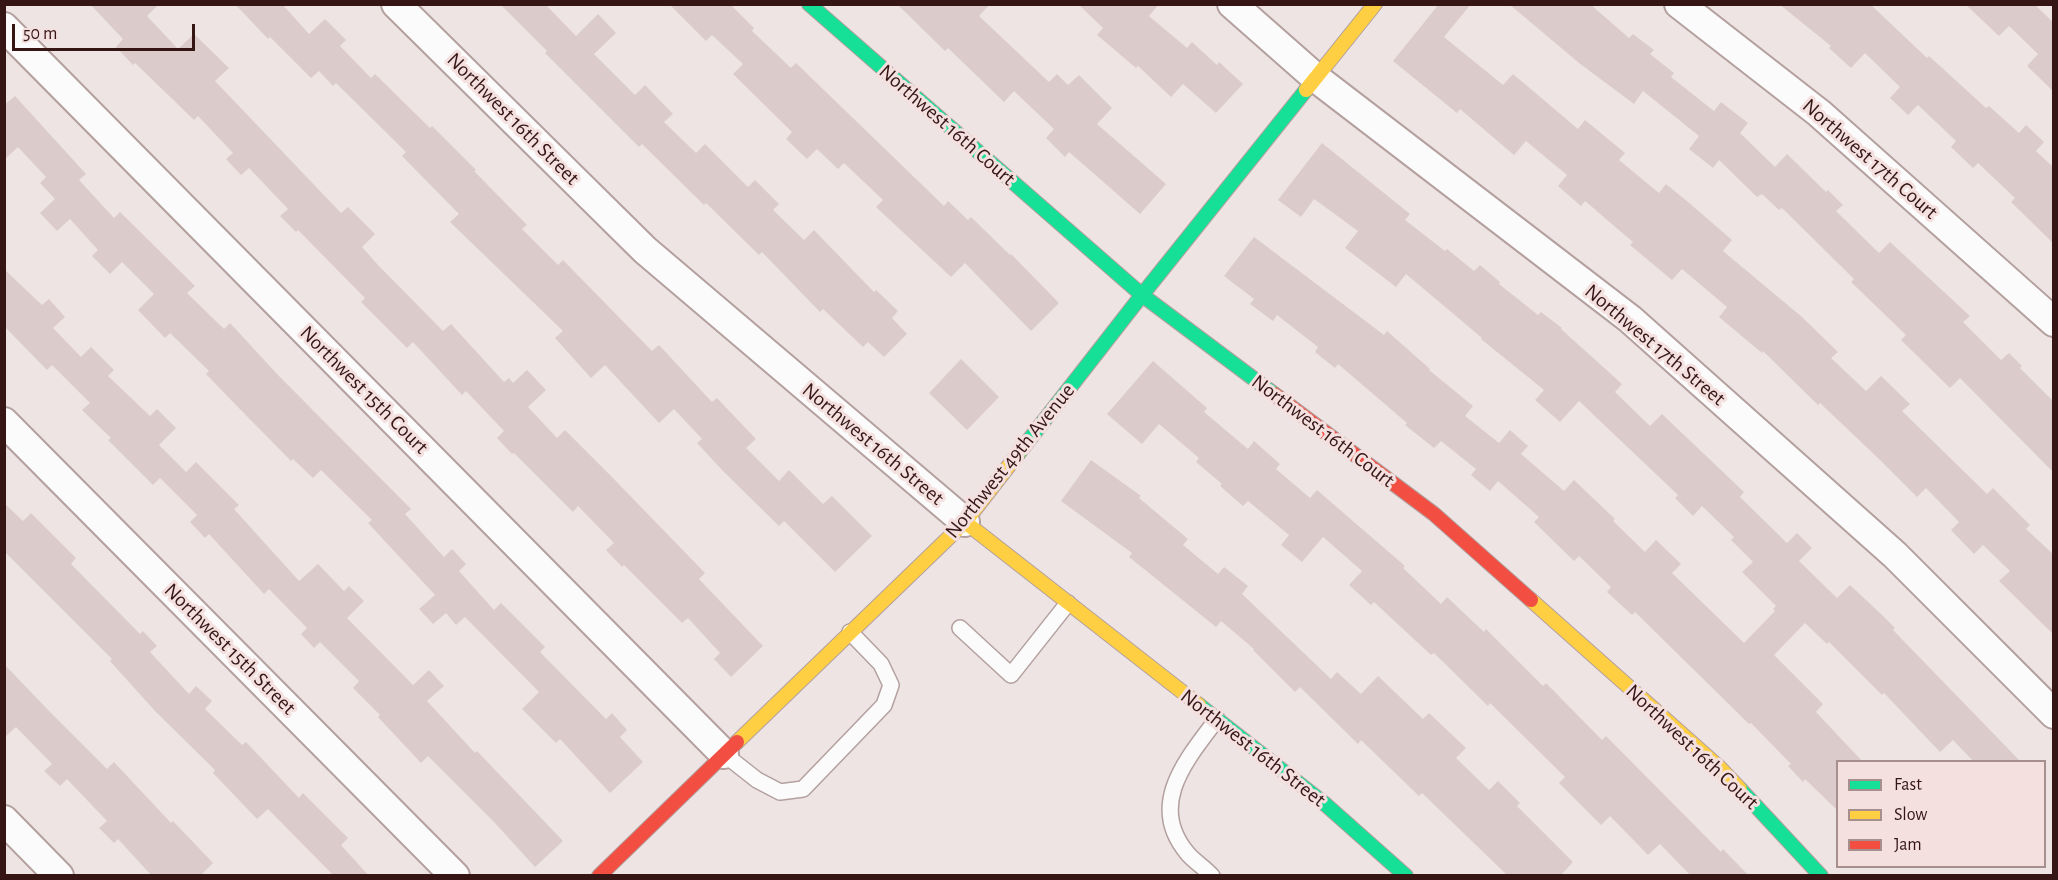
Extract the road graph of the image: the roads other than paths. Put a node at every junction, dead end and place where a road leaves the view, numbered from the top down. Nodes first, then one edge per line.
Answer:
1 (396, 4) edge
2 (809, 4) edge
3 (1232, 4) edge
4 (1375, 4) edge
5 (1679, 4) edge
6 (4, 27) edge
7 (1316, 78) junction
8 (1142, 295) junction
9 (2054, 322) edge
10 (4, 422) edge
11 (965, 522) junction
12 (1068, 603) junction
13 (960, 628) dead end
14 (850, 632) junction
15 (2054, 714) edge
16 (1217, 719) junction
17 (724, 753) junction
18 (4, 820) edge
19 (1391, 862) junction
20 (607, 873) edge
21 (59, 876) edge
22 (455, 876) edge
23 (1212, 876) edge
24 (1379, 876) edge
25 (1406, 876) edge
26 (1821, 876) edge

1 - 11 street, Northwest 16th Street
2 - 8 street, Northwest 16th Court
3 - 7 street, Northwest 17th Street
4 - 7 street, Northwest 49th Avenue
5 - 9 street, Northwest 17th Court
6 - 17 street, Northwest 15th Court
7 - 8 street, Northwest 49th Avenue
7 - 15 street, Northwest 17th Street
8 - 11 street, Northwest 49th Avenue
8 - 26 street, Northwest 16th Court
10 - 22 street, Northwest 15th Street
11 - 12 street, Northwest 16th Street
11 - 14 street, Northwest 49th Avenue
12 - 13 lane
12 - 16 street, Northwest 16th Street
14 - 17 street, Northwest 49th Avenue
14 - 17 lane
16 - 19 street, Northwest 16th Street
16 - 23 lane
17 - 20 street, Northwest 49th Avenue
18 - 21 street
19 - 24 lane
19 - 25 street, Northwest 16th Street

